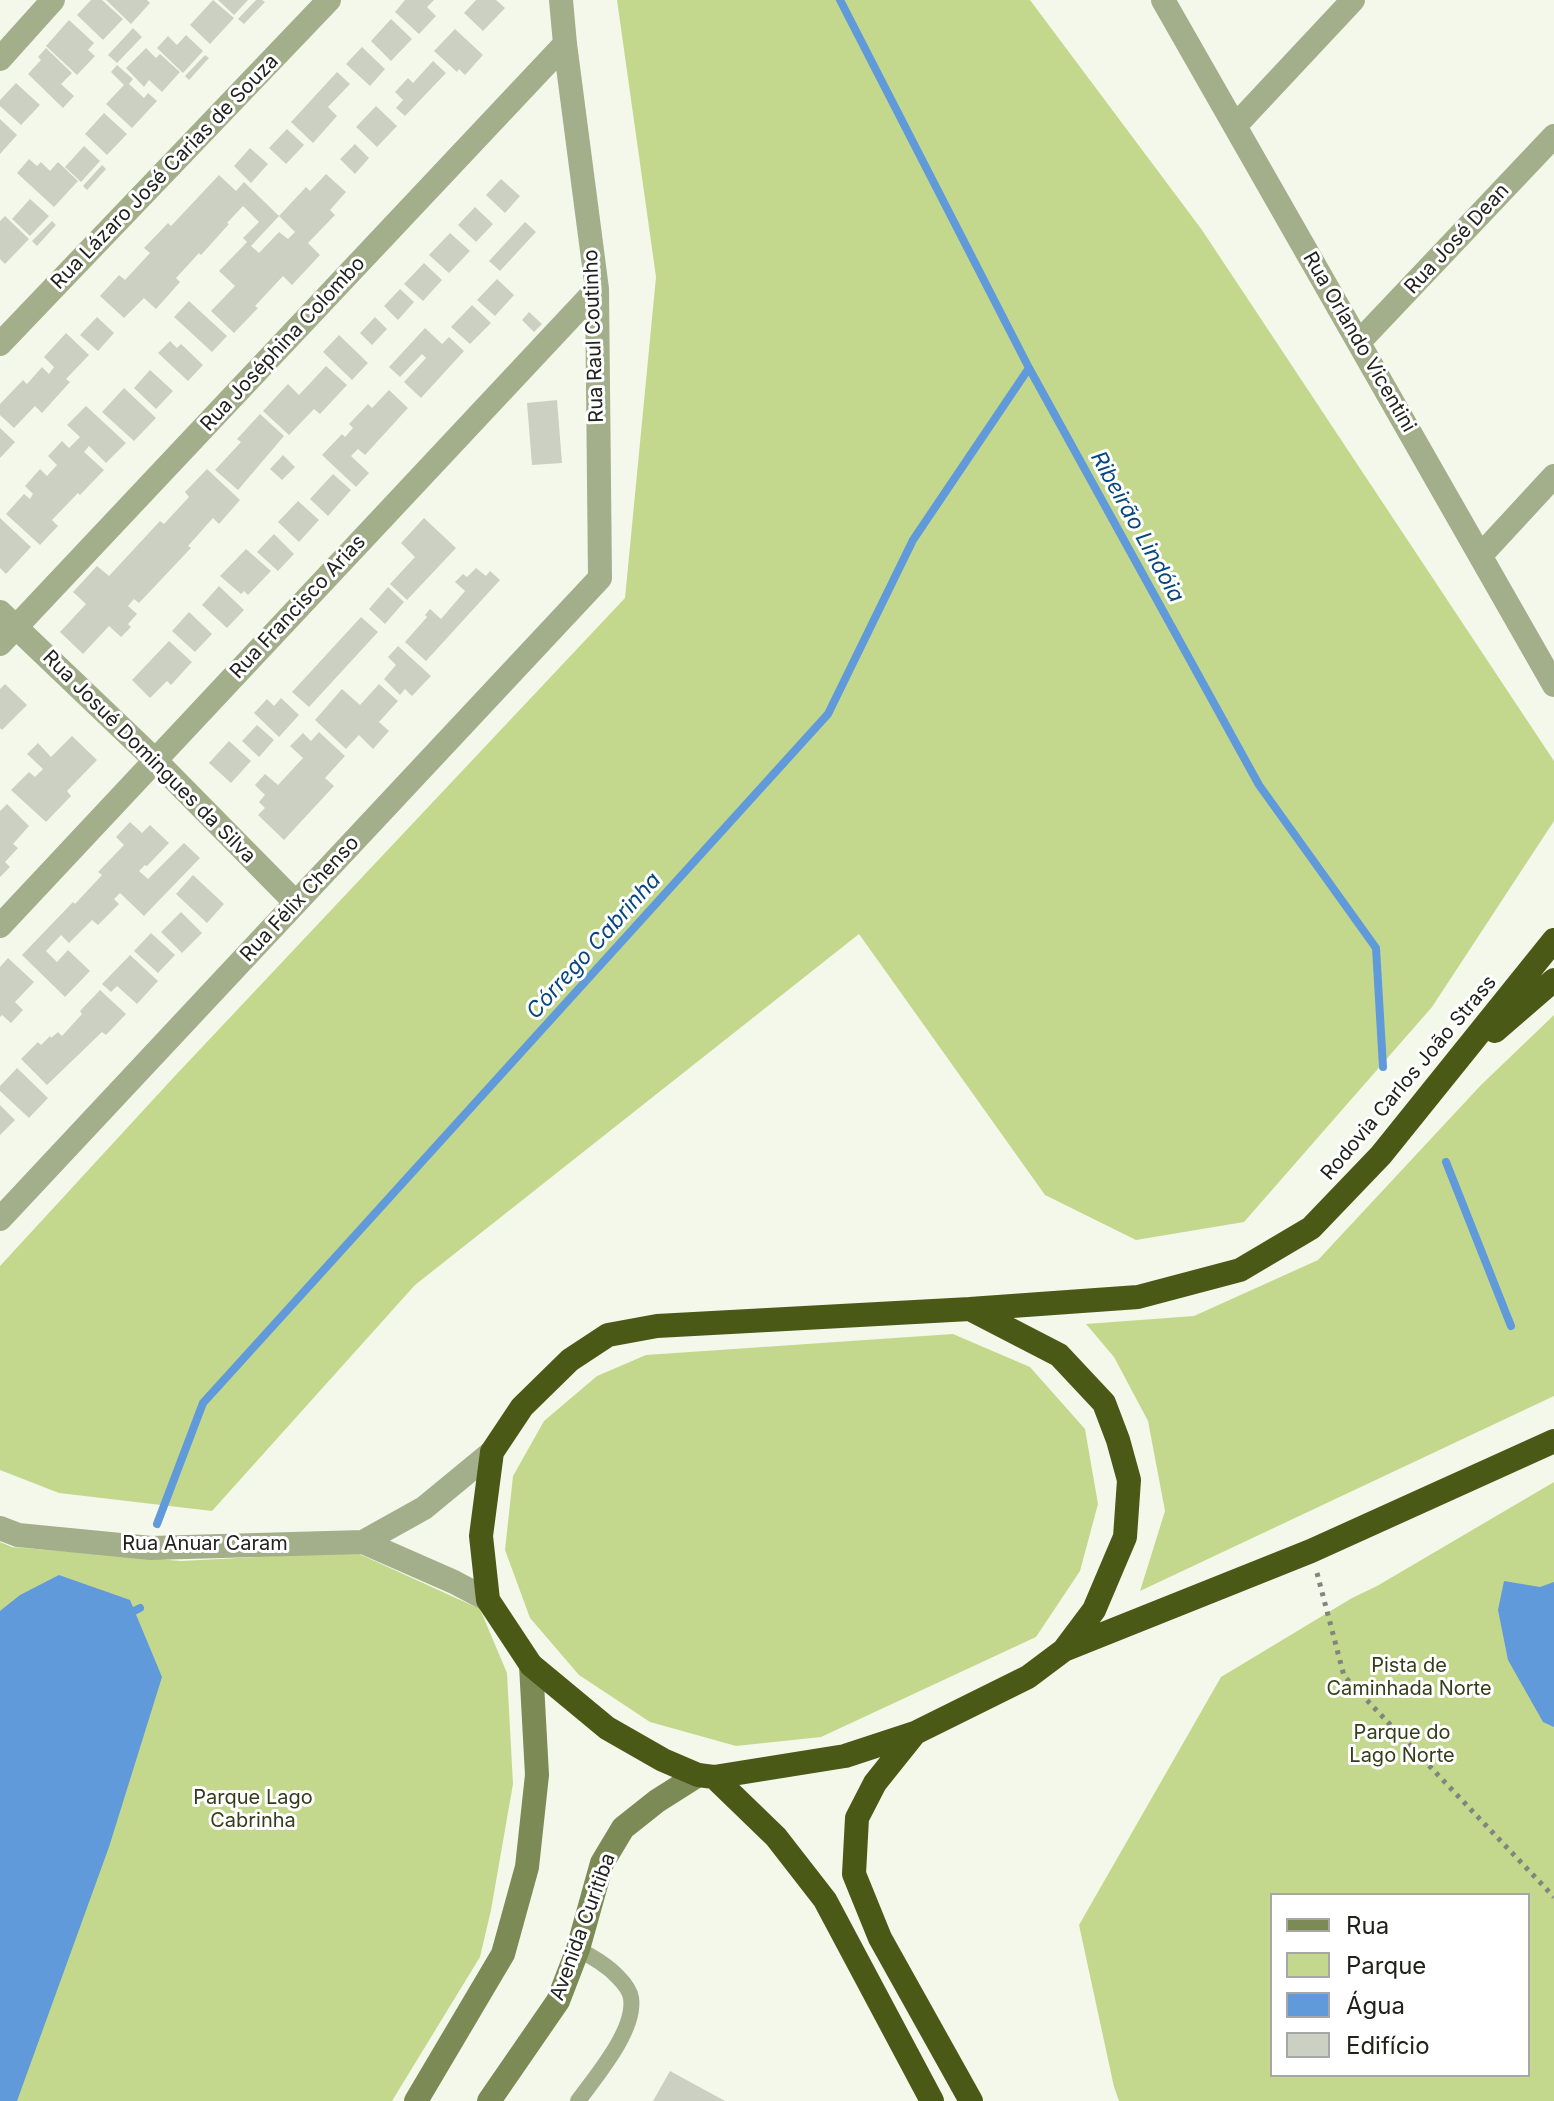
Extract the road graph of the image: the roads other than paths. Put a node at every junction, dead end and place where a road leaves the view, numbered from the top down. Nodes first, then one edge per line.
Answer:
1 (53, 0) edge
2 (329, 0) edge
3 (561, 0) edge
4 (1163, 0) edge
5 (1353, 0) edge
6 (565, 44) junction
7 (0, 59) edge
8 (1236, 125) junction
9 (1554, 136) edge
10 (597, 289) junction
11 (1359, 342) junction
12 (0, 344) edge
13 (1554, 476) edge
14 (1481, 555) junction
15 (600, 578) joint
16 (5, 628) edge
17 (1554, 685) edge
18 (155, 760) junction
19 (296, 903) junction
20 (0, 926) edge
21 (1554, 940) edge
22 (1554, 980) edge
23 (1448, 1071) junction
24 (0, 1219) edge
25 (970, 1309) junction
26 (1554, 1441) edge
27 (492, 1452) junction
28 (0, 1528) edge
29 (363, 1542) junction
30 (488, 1600) junction
31 (1064, 1650) junction
32 (531, 1665) junction
33 (915, 1733) junction
34 (706, 1776) junction
35 (578, 1949) junction
36 (416, 2101) edge
37 (489, 2101) edge
38 (578, 2101) edge
39 (932, 2101) edge
40 (971, 2101) edge

1 - 7 street
2 - 12 street, Rua Lázaro José Carias de Souza
3 - 6 street, Rua Raul Coutinho
4 - 8 street, Rua Orlando Vicentini
5 - 8 street
6 - 10 street, Rua Raul Coutinho
6 - 16 street, Rua Joséphina Colombo
8 - 11 street, Rua Orlando Vicentini
9 - 11 street, Rua José Dean
10 - 15 street, Rua Raul Coutinho
10 - 18 street, Rua Francisco Arias
11 - 14 street, Rua Orlando Vicentini
13 - 14 street
14 - 17 street, Rua Orlando Vicentini
15 - 19 street, Rua Félix Chenso
16 - 18 street, Rua Josué Domingues da Silva
18 - 19 street, Rua Josué Domingues da Silva
18 - 20 street, Rua Francisco Arias
19 - 24 street, Rua Félix Chenso
21 - 23 highway, Rodovia Carlos João Strass
22 - 23 highway
23 - 25 highway, Rodovia Carlos João Strass
25 - 27 highway, Rodovia Carlos João Strass
25 - 31 highway
26 - 31 highway
27 - 29 street
27 - 30 highway
28 - 29 street, Rua Anuar Caram
29 - 30 street
30 - 32 highway
31 - 33 highway
32 - 34 highway
32 - 36 street
33 - 34 highway
33 - 40 highway
34 - 35 street, Avenida Curitiba
34 - 39 highway
35 - 37 street, Avenida Curitiba
35 - 38 lane

